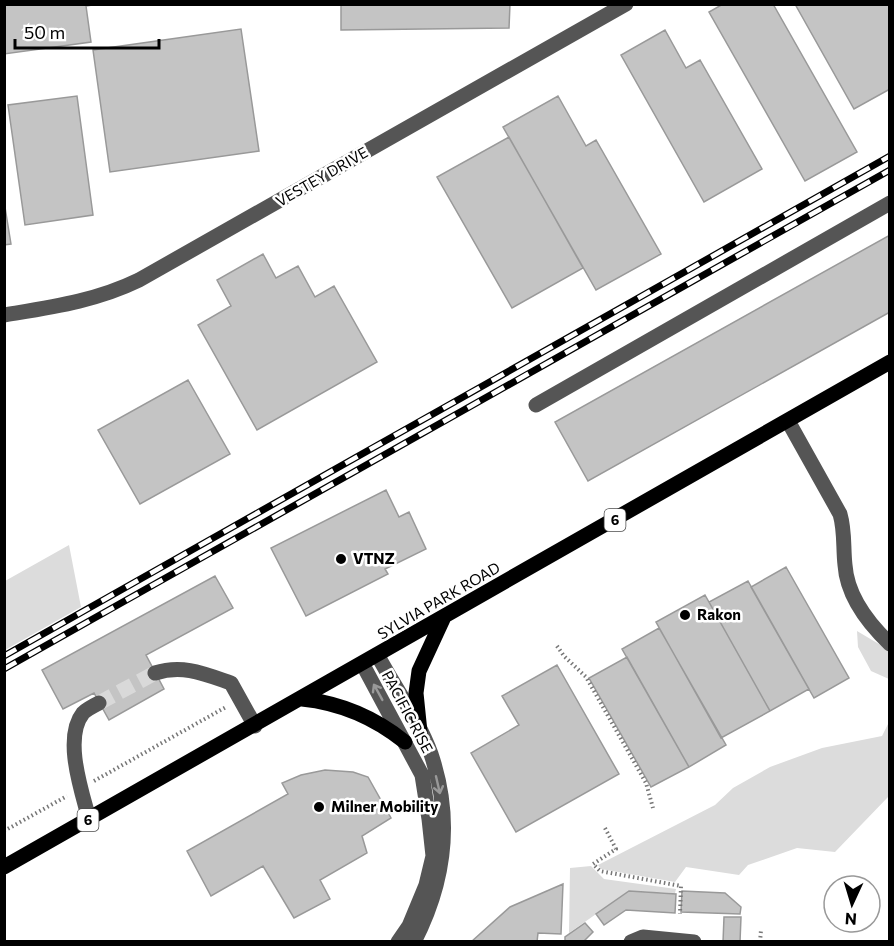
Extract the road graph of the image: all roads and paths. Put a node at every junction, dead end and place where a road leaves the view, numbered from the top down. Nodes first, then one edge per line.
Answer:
1 (626, 4) edge
2 (890, 203) edge
3 (4, 315) edge
4 (890, 362) edge
5 (536, 405) dead end
6 (788, 421) junction
7 (443, 619) junction
8 (890, 644) edge
9 (557, 646) dead end
10 (378, 656) junction
11 (363, 665) junction
12 (155, 673) tunnel mouth
13 (301, 699) junction
14 (241, 702) junction
15 (99, 703) tunnel mouth
16 (255, 726) junction
17 (420, 732) junction
18 (405, 742) junction
19 (81, 789) junction
20 (653, 808) dead end
21 (88, 819) junction
22 (605, 828) dead end
23 (4, 831) edge
24 (4, 867) edge
25 (680, 914) dead end
26 (761, 930) dead end
27 (398, 942) edge
28 (414, 942) edge
29 (631, 942) edge
30 (694, 942) edge
31 (760, 942) edge

1 - 3 street, VESTEY DRIVE
2 - 5 street
4 - 6 main road, SYLVIA PARK ROAD / 6
6 - 7 main road, SYLVIA PARK ROAD / 6
6 - 8 street
7 - 10 main road, SYLVIA PARK ROAD / 6
7 - 17 main road
9 - 20 path
10 - 11 main road, SYLVIA PARK ROAD / 6
10 - 17 street, PACIFIC RISE
11 - 13 main road, SYLVIA PARK ROAD / 6
18 -> 11 street, PACIFIC RISE
12 - 14 street
13 - 16 main road, SYLVIA PARK ROAD / 6
13 - 18 main road
14 - 16 street
14 - 19 path
15 - 19 street
16 - 21 main road, SYLVIA PARK ROAD / 6
17 -> 28 street, PACIFIC RISE
18 - 27 street, PACIFIC RISE
19 - 21 street
19 - 23 path
21 - 24 main road, SYLVIA PARK ROAD / 6
22 - 25 path
26 - 31 path
29 - 30 street

